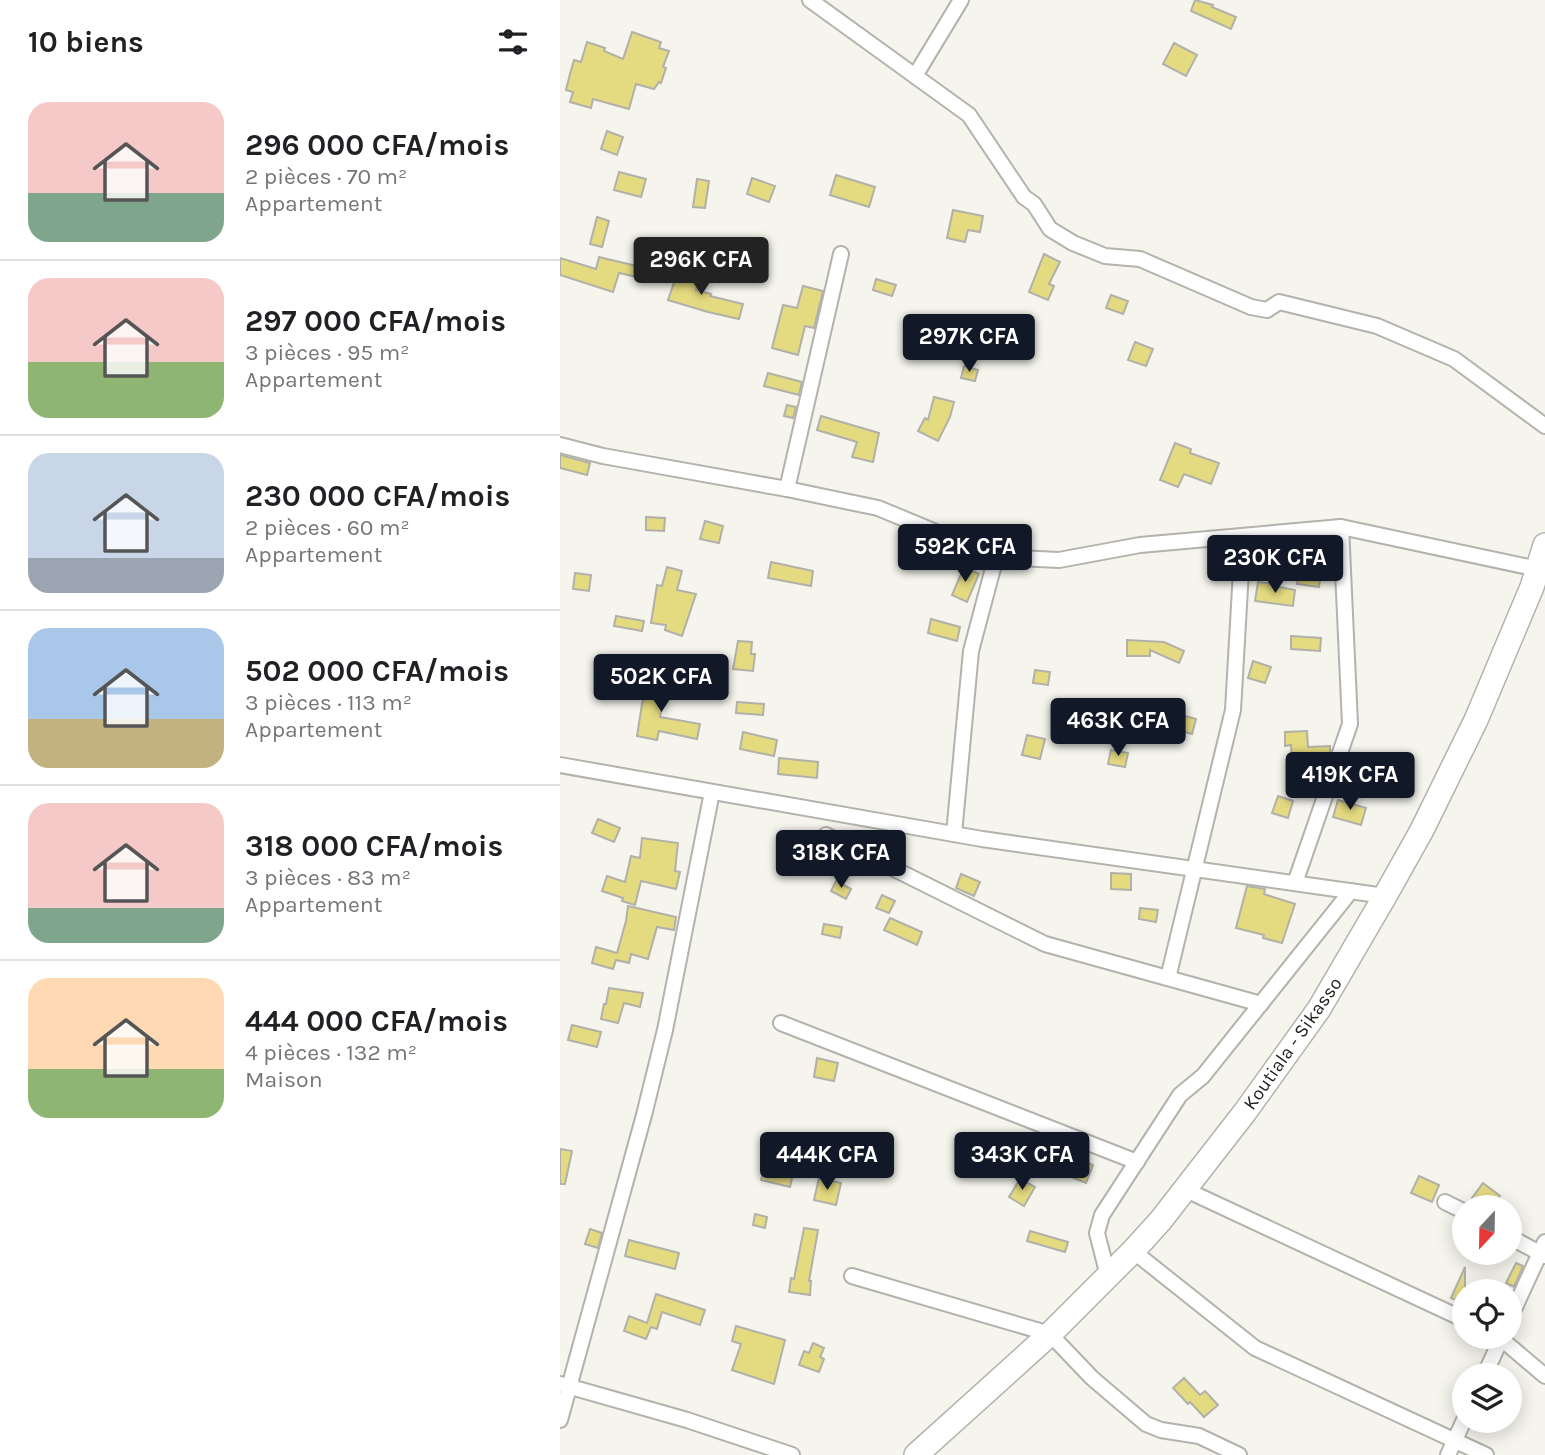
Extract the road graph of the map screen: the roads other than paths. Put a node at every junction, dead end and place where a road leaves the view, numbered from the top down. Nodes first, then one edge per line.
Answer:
1 (810, 0) edge
2 (961, 0) edge
3 (915, 76) junction
4 (841, 254) dead end
5 (1545, 426) edge
6 (560, 445) edge
7 (787, 489) junction
8 (1342, 527) junction
9 (1243, 536) junction
10 (1545, 545) edge
11 (996, 557) junction
12 (1538, 569) junction
13 (560, 765) edge
14 (712, 792) junction
15 (954, 834) junction
16 (826, 835) dead end
17 (1194, 869) junction
18 (1295, 883) junction
19 (1351, 891) junction
20 (1385, 896) junction
21 (1168, 978) junction
22 (1261, 1004) junction
23 (781, 1023) dead end
24 (1137, 1162) junction
25 (1184, 1189) junction
26 (1445, 1202) dead end
27 (1452, 1206) edge
28 (1522, 1242) edge
29 (1543, 1250) edge
30 (1133, 1251) junction
31 (852, 1276) dead end
32 (1108, 1276) junction
33 (1522, 1293) edge
34 (1452, 1314) edge
35 (1050, 1334) junction
36 (1514, 1349) edge
37 (1545, 1376) edge
38 (565, 1386) edge
39 (560, 1420) edge
40 (1458, 1433) edge
41 (1454, 1440) junction
42 (792, 1455) edge
43 (916, 1455) edge
44 (1240, 1455) edge
45 (1448, 1455) edge
46 (1486, 1455) edge

1 - 3 street
2 - 3 street
3 - 5 street
4 - 7 street
6 - 7 street
7 - 11 street
8 - 9 street
8 - 12 street
8 - 18 street
9 - 11 street
9 - 17 street
10 - 12 main road, Koutiala - Sikasso
11 - 15 street
12 - 20 main road, Koutiala - Sikasso
13 - 14 street
14 - 15 street
14 - 38 street
15 - 17 street
16 - 21 street
17 - 18 street
17 - 21 street
18 - 19 street
19 - 20 street
19 - 22 street
20 - 25 main road, Koutiala - Sikasso
21 - 22 street
22 - 24 street
23 - 24 street
24 - 32 street
25 - 30 main road, Koutiala - Sikasso
25 - 34 street
26 - 27 street
28 - 29 street
29 - 33 street
30 - 32 main road, Koutiala - Sikasso
30 - 41 street
31 - 35 street
32 - 35 main road, Koutiala - Sikasso
35 - 43 main road, Koutiala - Sikasso
35 - 44 street
36 - 37 street
38 - 39 street
38 - 42 street
40 - 41 street
41 - 45 street
41 - 46 street

